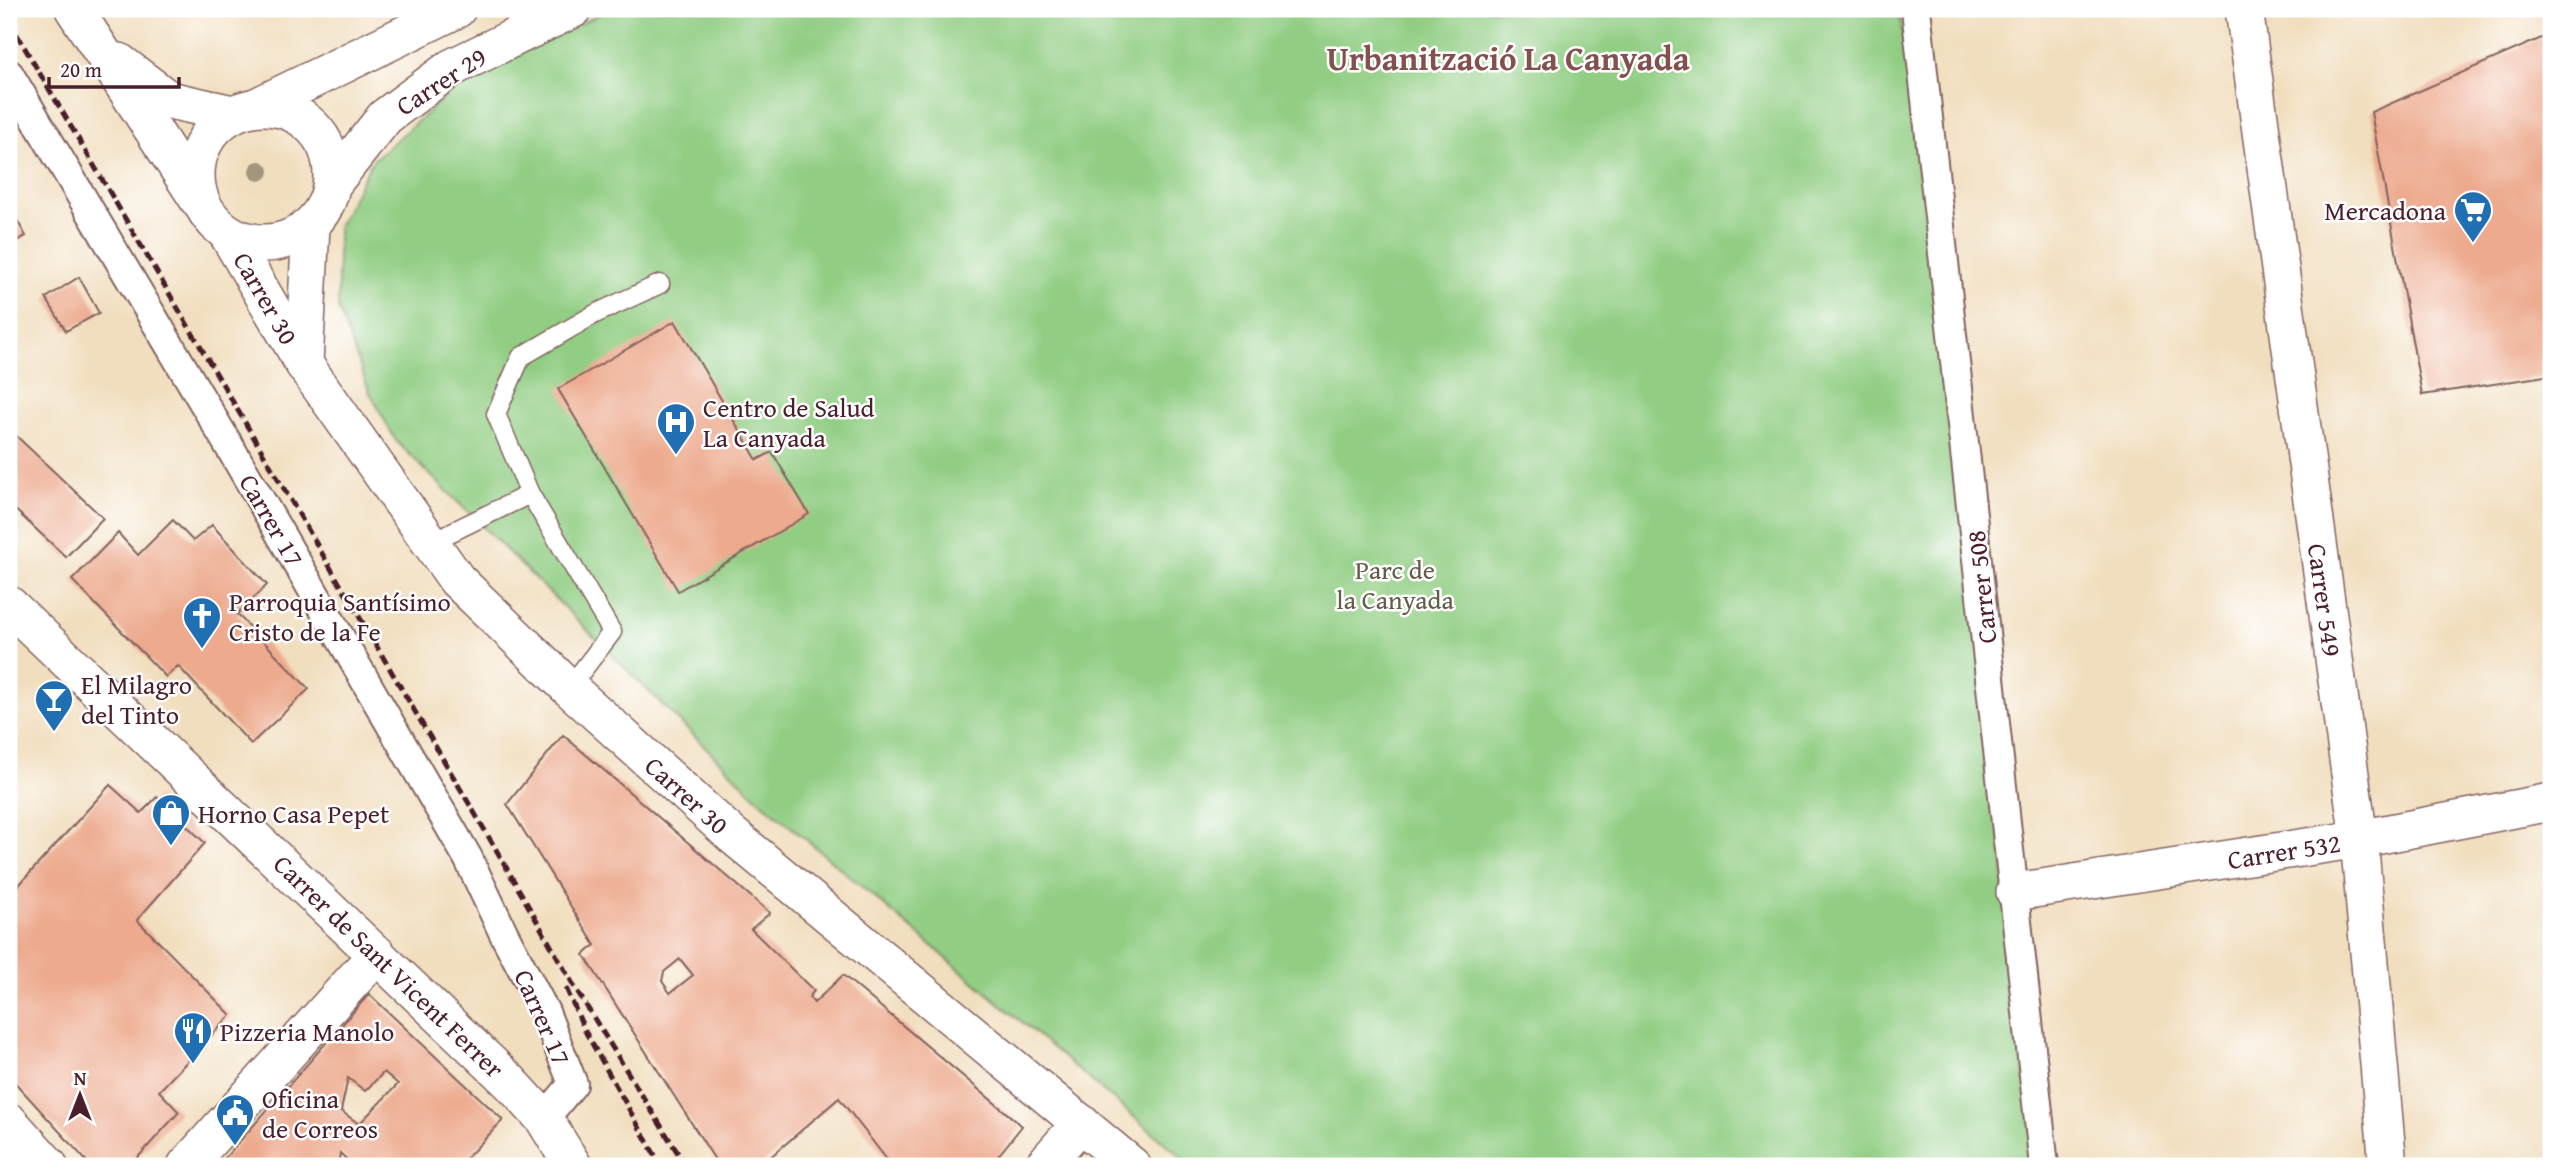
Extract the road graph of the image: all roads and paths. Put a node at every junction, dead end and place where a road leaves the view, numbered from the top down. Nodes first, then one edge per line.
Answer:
1 (74, 9) edge
2 (457, 9) edge
3 (573, 9) edge
4 (1916, 9) edge
5 (2238, 18) edge
6 (95, 45) junction
7 (9, 74) edge
8 (244, 111) junction
9 (332, 184) junction
10 (218, 224) junction
11 (311, 225) junction
12 (660, 284) dead end
13 (304, 364) junction
14 (530, 494) junction
15 (430, 542) junction
16 (9, 606) edge
17 (569, 688) junction
18 (2551, 802) edge
19 (2359, 839) junction
20 (2015, 892) junction
21 (377, 954) junction
22 (544, 1119) junction
23 (9, 1122) edge
24 (1082, 1123) junction
25 (49, 1166) edge
26 (186, 1166) edge
27 (571, 1166) edge
28 (1043, 1166) edge
29 (1132, 1166) edge
30 (2044, 1166) edge
31 (2388, 1166) edge

1 - 6 street
2 - 8 street, Carrer 29
3 - 9 street, Carrer 29
4 - 20 street, Carrer 508
5 - 19 street, Carrer 549
6 - 8 street
6 - 10 street
7 - 22 street, Carrer 17
8 - 9 street
8 - 10 street
9 - 11 street
10 - 11 street
10 - 13 street, Carrer 30
11 - 13 street, Carrer 30
12 - 14 lane
13 - 15 street, Carrer 30
14 - 15 lane
14 - 17 lane
15 - 17 street, Carrer 30
16 - 21 street, Carrer de Sant Vicent Ferrer
17 - 24 street, Carrer 30
18 - 19 street, Carrer 532
19 - 20 street, Carrer 532
19 - 31 street, Carrer 549
20 - 30 street, Carrer 508
21 - 22 street, Carrer de Sant Vicent Ferrer
21 - 26 street
22 - 27 street, Carrer de Sant Vicent Ferrer
23 - 25 street
24 - 28 street
24 - 29 street, Carrer 30

